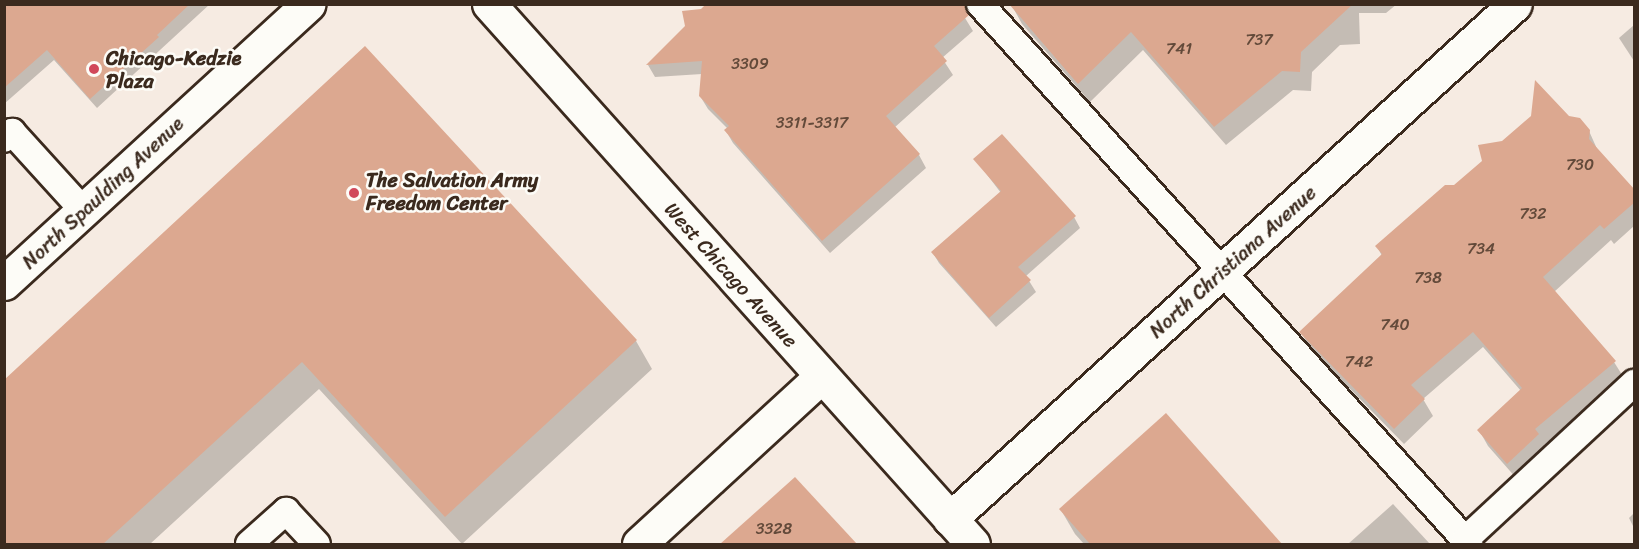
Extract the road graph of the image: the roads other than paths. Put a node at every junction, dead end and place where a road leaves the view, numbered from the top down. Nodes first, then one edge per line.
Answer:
1 (308, 4) edge
2 (489, 4) edge
3 (980, 4) edge
4 (1515, 4) edge
5 (4, 139) edge
6 (84, 211) junction
7 (1222, 271) junction
8 (4, 283) edge
9 (822, 376) junction
10 (1635, 383) edge
11 (950, 519) junction
12 (1467, 542) edge
13 (249, 544) edge
14 (317, 544) edge
15 (639, 544) edge
16 (973, 544) edge

1 - 6 street, North Spaulding Avenue
2 - 9 street, West Chicago Avenue
3 - 7 lane
4 - 7 street, North Christiana Avenue
5 - 6 lane
6 - 8 street, North Spaulding Avenue
7 - 11 street, North Christiana Avenue
7 - 12 lane
9 - 11 street, West Chicago Avenue
9 - 15 street
10 - 12 lane
11 - 16 street, West Chicago Avenue
13 - 14 lane

